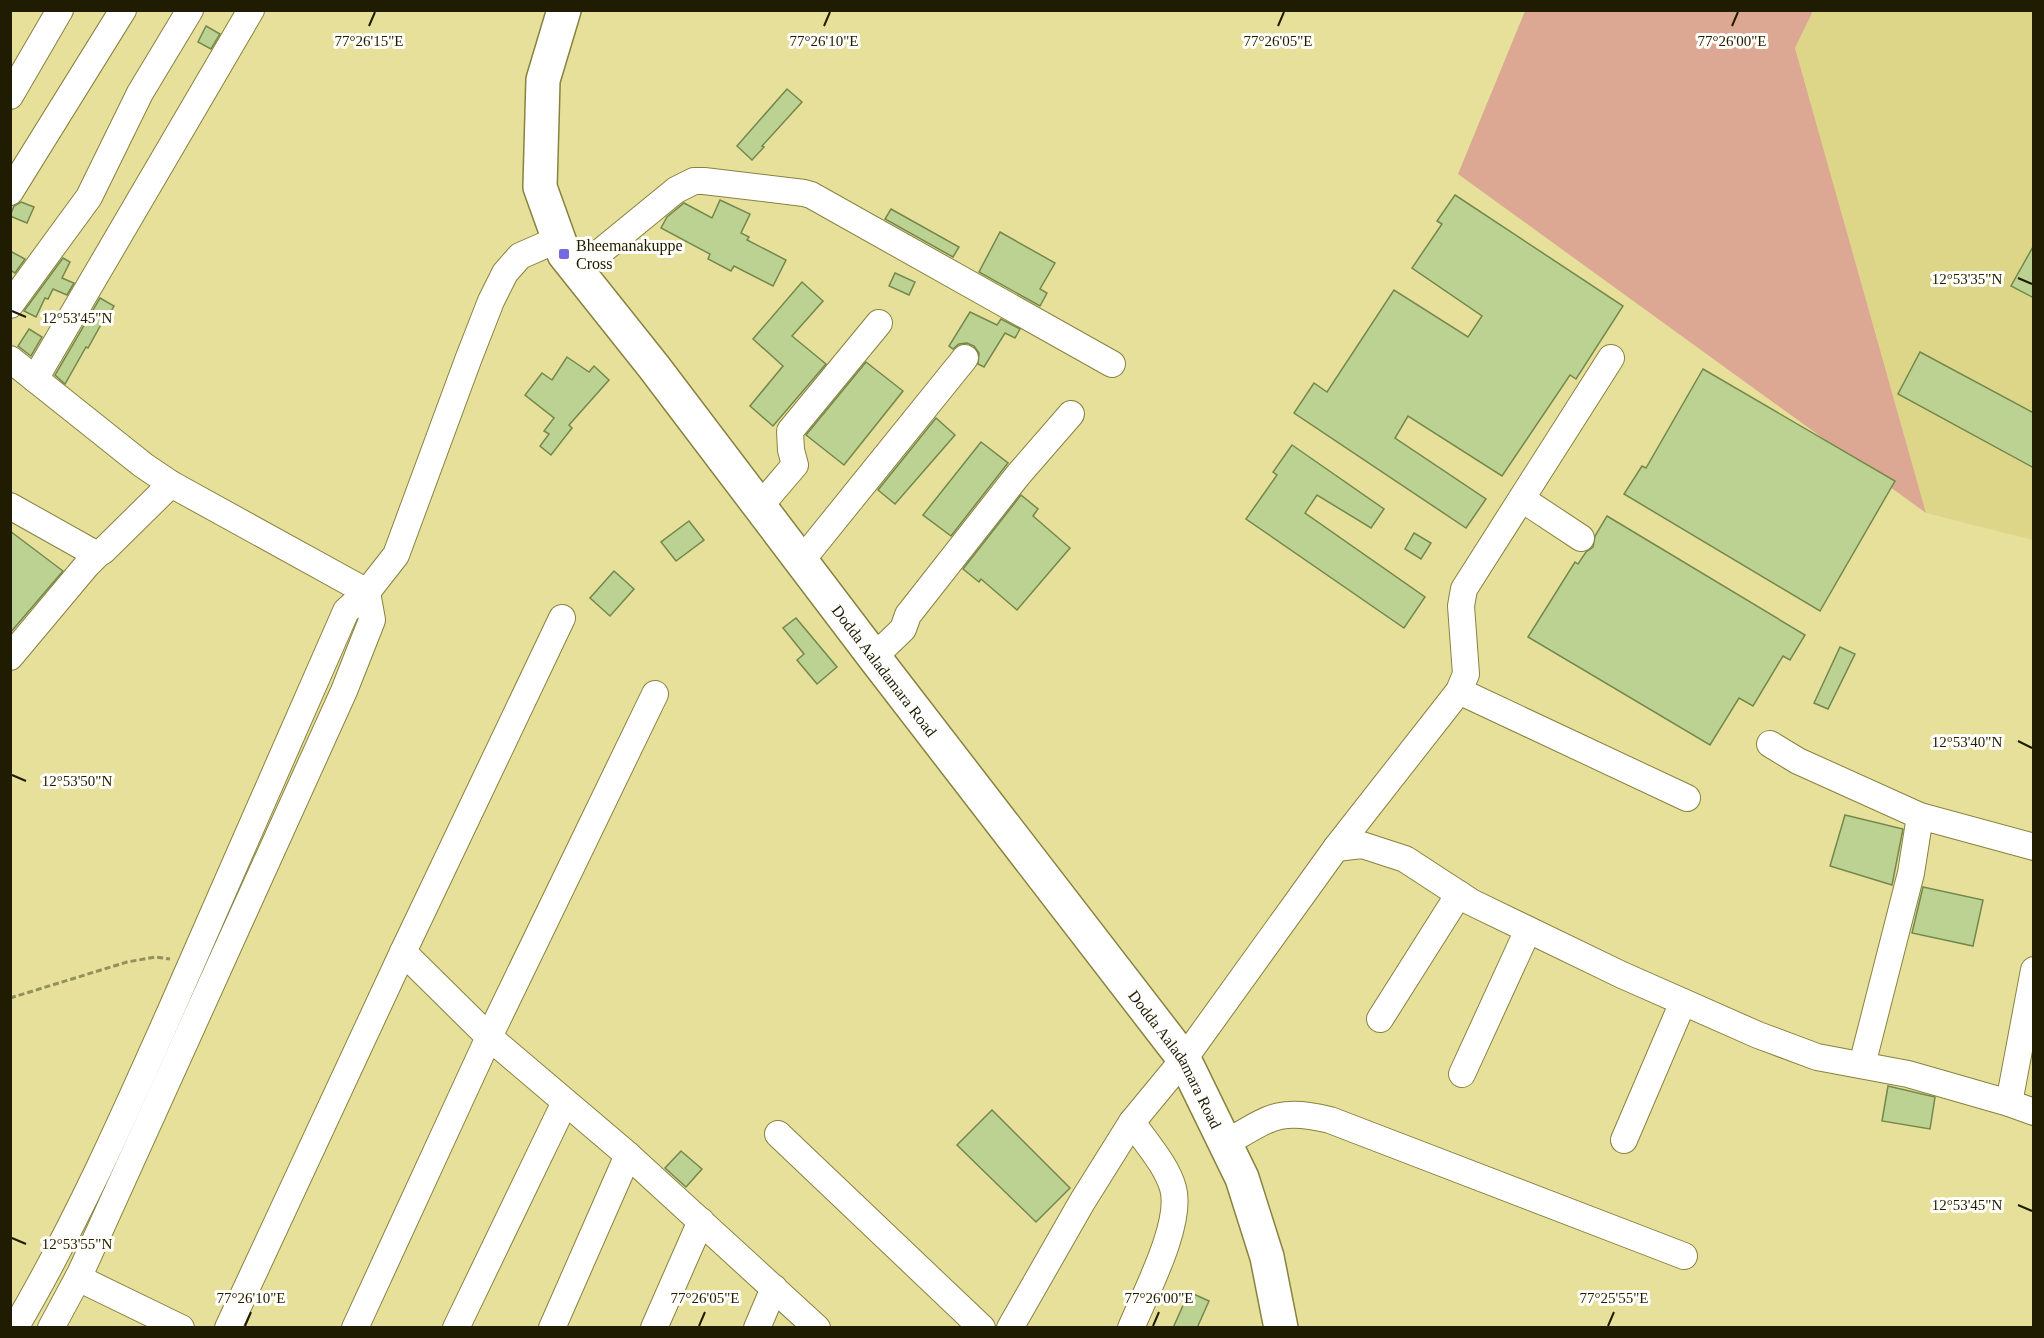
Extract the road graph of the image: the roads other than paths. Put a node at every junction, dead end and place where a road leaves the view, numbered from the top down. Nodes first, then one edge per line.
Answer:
1 (60, 10) edge
2 (123, 10) edge
3 (190, 10) edge
4 (250, 10) edge
5 (564, 10) edge
6 (10, 96) edge
7 (10, 192) edge
8 (559, 240) junction
9 (578, 271) junction
10 (10, 305) edge
11 (879, 324) dead end
12 (965, 358) dead end
13 (1611, 358) dead end
14 (10, 359) edge
15 (1112, 364) dead end
16 (35, 379) junction
17 (1071, 414) dead end
18 (171, 484) junction
19 (1522, 499) junction
20 (10, 506) edge
21 (760, 506) junction
22 (1581, 537) dead end
23 (99, 553) junction
24 (802, 560) junction
25 (367, 592) junction
26 (562, 618) dead end
27 (10, 657) edge
28 (874, 657) junction
29 (1459, 691) junction
30 (655, 694) dead end
31 (1770, 744) dead end
32 (1687, 798) dead end
33 (1920, 816) junction
34 (2034, 847) edge
35 (1336, 848) junction
36 (1459, 894) junction
37 (1528, 930) junction
38 (403, 952) junction
39 (2034, 970) edge
40 (1683, 1002) junction
41 (1380, 1018) dead end
42 (489, 1037) junction
43 (1184, 1059) junction
44 (1862, 1065) junction
45 (1462, 1074) dead end
46 (565, 1102) junction
47 (2009, 1103) junction
48 (2034, 1112) edge
49 (1131, 1122) junction
50 (778, 1134) dead end
51 (1624, 1140) dead end
52 (1226, 1143) junction
53 (628, 1155) junction
54 (701, 1221) junction
55 (1684, 1256) dead end
56 (78, 1278) junction
57 (774, 1288) junction
58 (15, 1328) edge
59 (51, 1328) edge
60 (181, 1328) edge
61 (228, 1328) edge
62 (355, 1328) edge
63 (456, 1328) edge
64 (552, 1328) edge
65 (654, 1328) edge
66 (757, 1328) edge
67 (817, 1328) edge
68 (982, 1328) edge
69 (1010, 1328) edge
70 (1131, 1328) edge
71 (1281, 1328) edge

1 - 6 street
2 - 7 street
3 - 10 street
4 - 16 street
5 - 8 main road, Dodda Aaladamara Road
8 - 9 main road, Dodda Aaladamara Road
8 - 25 street
9 - 15 street
9 - 21 main road, Dodda Aaladamara Road
11 - 21 street
12 - 24 street
13 - 19 street
14 - 16 street
16 - 18 street
17 - 28 street
18 - 23 street
18 - 25 street
19 - 22 street
19 - 29 street
20 - 23 street
21 - 24 main road, Dodda Aaladamara Road
23 - 27 street
24 - 28 main road, Dodda Aaladamara Road
25 - 56 street
25 - 58 street
26 - 38 street
28 - 43 main road, Dodda Aaladamara Road
29 - 32 street
29 - 35 street
30 - 42 street
31 - 33 street
33 - 34 street
33 - 44 street
35 - 36 street
35 - 43 street
36 - 37 street
36 - 41 street
37 - 40 street
37 - 45 street
38 - 42 street
38 - 61 street
39 - 47 street
40 - 44 street
40 - 51 street
42 - 46 street
42 - 62 street
43 - 49 street
43 - 52 main road, Dodda Aaladamara Road
44 - 47 street
46 - 53 street
46 - 63 street
47 - 48 street
49 - 69 street
49 - 70 street
50 - 68 street
52 - 55 street
52 - 71 main road, Dodda Aaladamara Road
53 - 54 street
53 - 64 street
54 - 57 street
54 - 65 street
56 - 59 street
56 - 60 street
57 - 66 street
57 - 67 street

